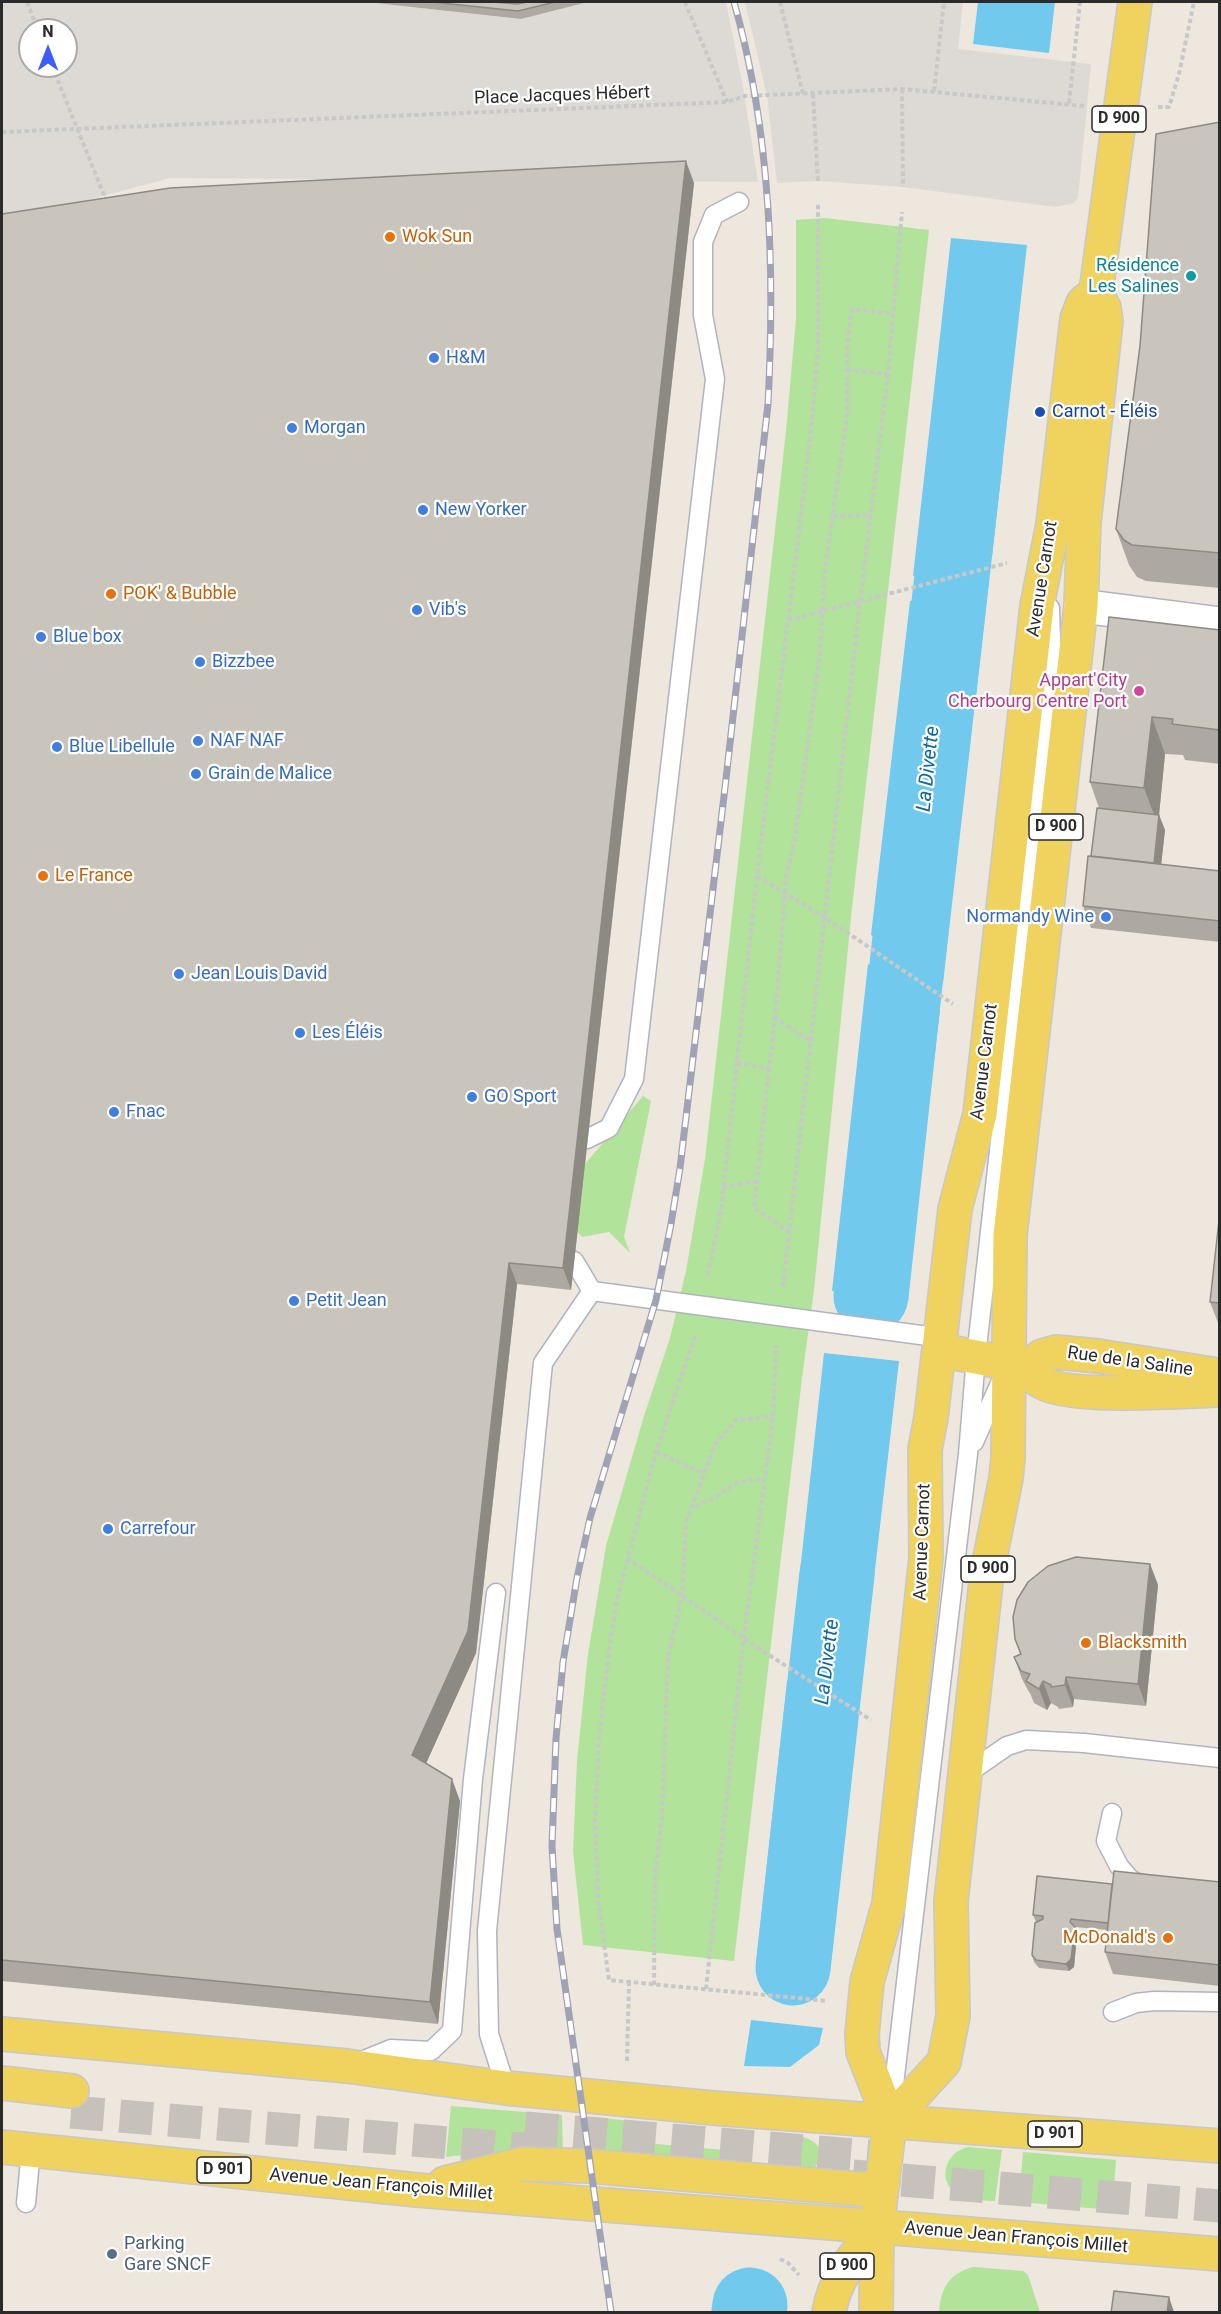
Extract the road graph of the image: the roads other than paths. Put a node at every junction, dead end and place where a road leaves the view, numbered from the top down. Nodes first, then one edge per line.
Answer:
1 (1135, 2) edge
2 (739, 202) dead end
3 (1096, 292) junction
4 (1048, 548) junction
5 (1081, 606) junction
6 (1220, 624) edge
7 (587, 1139) dead end
8 (574, 1261) dead end
9 (592, 1291) junction
10 (929, 1340) junction
11 (976, 1357) junction
12 (1018, 1366) junction
13 (1220, 1375) edge
14 (1220, 1390) edge
15 (969, 1454) junction
16 (496, 1593) dead end
17 (1220, 1758) edge
18 (965, 1775) junction
19 (1112, 1813) dead end
20 (1165, 1888) edge
21 (1220, 2002) edge
22 (1113, 2012) dead end
23 (2, 2034) edge
24 (347, 2066) junction
25 (2, 2083) edge
26 (506, 2088) junction
27 (2, 2106) edge
28 (890, 2121) junction
29 (1220, 2146) edge
30 (16, 2149) edge
31 (883, 2183) junction
32 (417, 2190) junction
33 (26, 2203) dead end
34 (878, 2227) junction
35 (1220, 2254) edge
36 (829, 2313) edge
37 (876, 2313) edge

1 - 3 main road, Avenue Carnot / D 900
2 - 7 lane
3 - 4 main road, Avenue Carnot / D 900
3 - 5 main road, D 900
4 - 10 main road, Avenue Carnot / D 900
4 - 11 lane
5 - 6 street
5 - 12 main road, D 900
8 - 9 lane
9 - 10 lane
9 - 26 lane
10 - 11 main road
10 - 28 main road, Avenue Carnot / D 900
11 - 12 main road
11 - 15 lane
12 - 13 main road, Rue de la Saline
12 - 14 main road, Rue de la Saline
12 - 15 lane
12 - 18 main road, D 900
15 - 28 lane
16 - 24 lane
17 - 18 lane
18 - 28 main road, D 900
19 - 20 lane
21 - 22 lane
23 - 24 main road, D 901
24 - 26 main road, D 901
25 - 27 main road
26 - 28 main road, D 901
28 - 29 main road, D 901
28 - 31 main road, D 900
30 - 32 main road, Avenue Jean François Millet / D 901
30 - 33 lane
31 - 32 main road
31 - 34 main road, D 900
32 - 34 main road, Avenue Jean François Millet / D 901
34 - 35 main road, Avenue Jean François Millet / D 901
34 - 36 main road, D 900
34 - 37 main road, D 900

